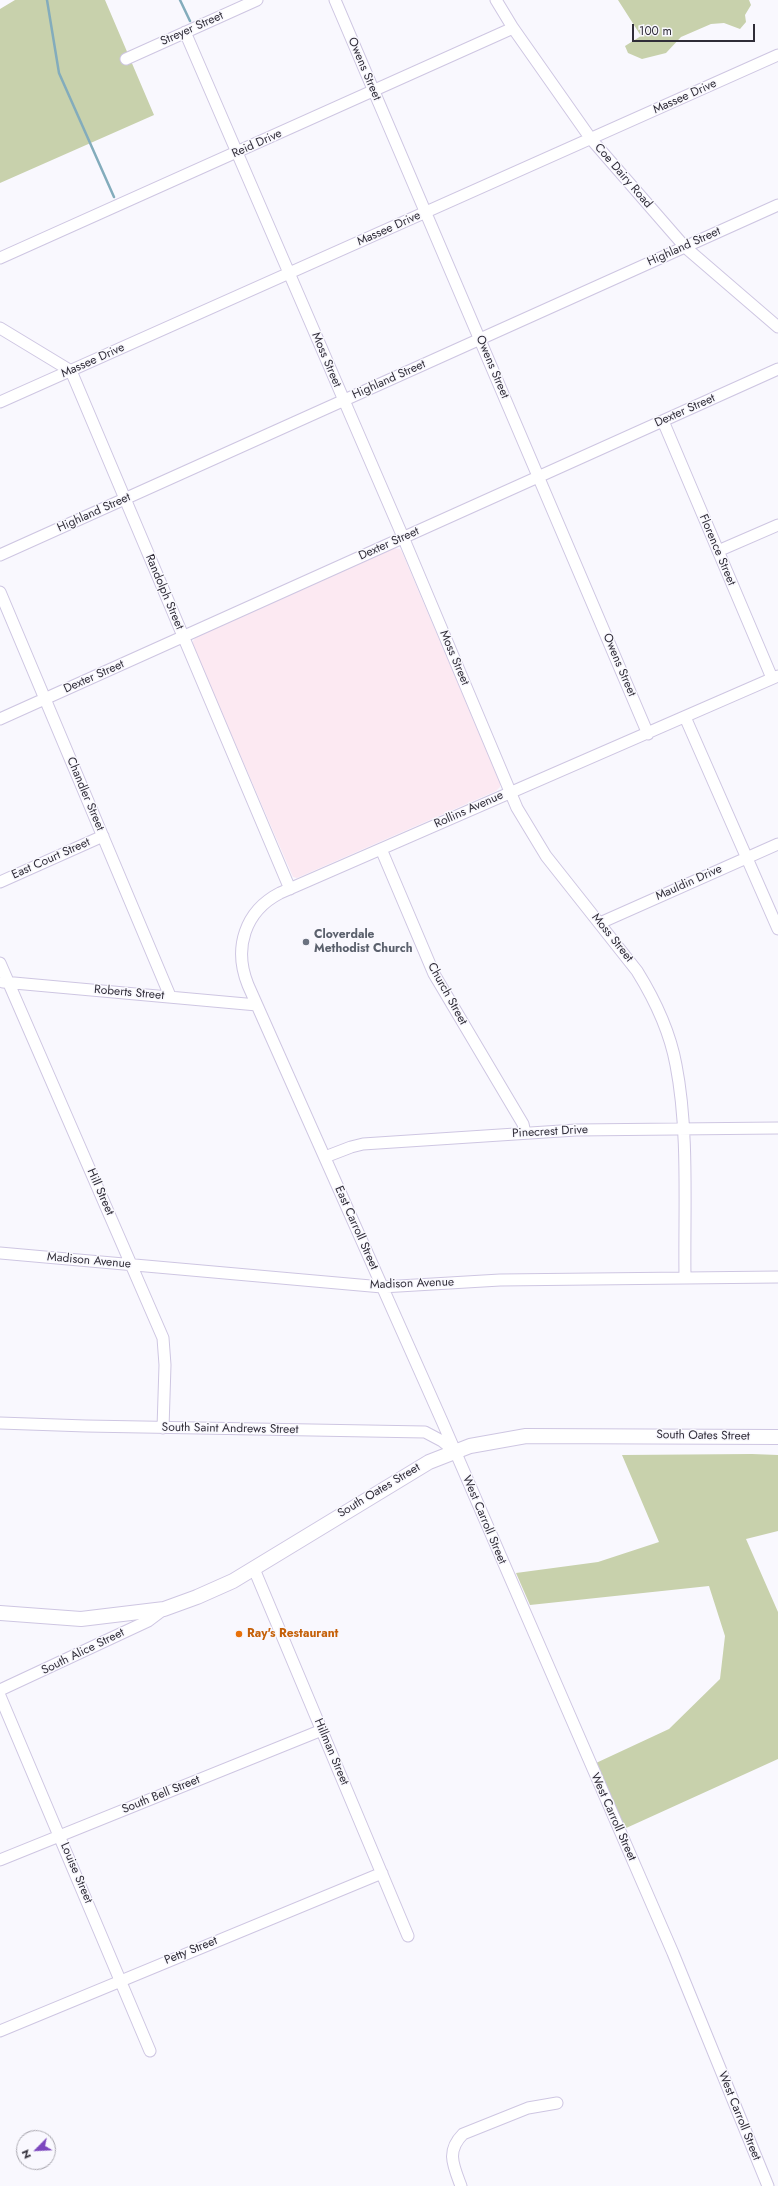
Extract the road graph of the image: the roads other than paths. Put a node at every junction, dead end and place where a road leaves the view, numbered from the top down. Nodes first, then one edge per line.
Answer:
1 (257, 0) edge
2 (335, 0) edge
3 (496, 0) edge
4 (513, 28) junction
5 (185, 32) junction
6 (778, 55) edge
7 (126, 59) dead end
8 (374, 91) junction
9 (591, 139) junction
10 (236, 153) junction
11 (778, 205) edge
12 (426, 212) junction
13 (685, 247) junction
14 (0, 258) edge
15 (289, 274) junction
16 (778, 327) edge
17 (0, 328) edge
18 (480, 339) junction
19 (778, 369) edge
20 (71, 371) junction
21 (344, 400) junction
22 (0, 402) edge
23 (663, 421) junction
24 (538, 477) junction
25 (125, 499) junction
26 (778, 525) edge
27 (403, 537) junction
28 (718, 551) junction
29 (0, 555) edge
30 (0, 592) edge
31 (183, 637) junction
32 (775, 677) edge
33 (45, 699) junction
34 (685, 717) junction
35 (0, 719) edge
36 (648, 734) junction
37 (511, 792) junction
38 (103, 836) junction
39 (778, 844) edge
40 (382, 849) junction
41 (747, 858) junction
42 (0, 882) edge
43 (290, 889) junction
44 (600, 923) junction
45 (778, 929) edge
46 (0, 963) edge
47 (4, 982) edge
48 (170, 996) junction
49 (257, 1005) junction
50 (683, 1128) junction
51 (778, 1128) edge
52 (525, 1134) junction
53 (325, 1157) junction
54 (0, 1253) edge
55 (132, 1265) junction
56 (685, 1277) junction
57 (778, 1278) edge
58 (382, 1287) junction
59 (0, 1423) edge
60 (164, 1428) junction
61 (778, 1437) edge
62 (454, 1451) junction
63 (254, 1569) junction
64 (164, 1609) junction
65 (0, 1613) edge
66 (0, 1690) edge
67 (0, 1696) edge
68 (322, 1730) junction
69 (60, 1835) junction
70 (0, 1860) edge
71 (382, 1873) junction
72 (408, 1936) dead end
73 (120, 1980) junction
74 (0, 2031) edge
75 (150, 2051) dead end
76 (558, 2103) dead end
77 (461, 2186) edge
78 (768, 2186) edge

1 - 5 street, Streyer Street
2 - 8 street, Owens Street
3 - 4 street, Coe Dairy Road
4 - 8 street, Reid Drive
4 - 9 street, Coe Dairy Road
5 - 7 street, Streyer Street
5 - 10 street, Moss Street
6 - 9 street, Massee Drive
8 - 10 street, Reid Drive
8 - 12 street, Owens Street
9 - 12 street, Massee Drive
9 - 13 street, Coe Dairy Road
10 - 14 street, Reid Drive
10 - 15 street, Moss Street
11 - 13 street, Highland Street
12 - 15 street, Massee Drive
12 - 18 street, Owens Street
13 - 16 street, Coe Dairy Road
13 - 18 street, Highland Street
15 - 20 street, Massee Drive
15 - 21 street, Moss Street
17 - 20 street
18 - 21 street, Highland Street
18 - 24 street, Owens Street
19 - 23 street, Dexter Street
20 - 22 street, Massee Drive
20 - 25 street, Randolph Street
21 - 25 street, Highland Street
21 - 27 street, Moss Street
23 - 24 street, Dexter Street
23 - 28 street, Florence Street
24 - 27 street, Dexter Street
24 - 36 street, Owens Street
25 - 29 street, Highland Street
25 - 31 street, Randolph Street
26 - 28 street
27 - 31 street, Dexter Street
27 - 37 street, Moss Street
28 - 32 street, Florence Street
30 - 33 street, Chandler Street
31 - 33 street, Dexter Street
31 - 43 street, Randolph Street
32 - 34 street, Rollins Avenue
33 - 35 street, Dexter Street
33 - 38 street, Chandler Street
34 - 36 street, Rollins Avenue
34 - 41 street
36 - 37 street, Rollins Avenue
37 - 40 street, Rollins Avenue
37 - 44 street, Moss Street
38 - 42 street, East Court Street
38 - 48 street, Chandler Street
39 - 41 street, Mauldin Drive
40 - 43 street, Rollins Avenue
40 - 52 street, Church Street
41 - 44 street, Mauldin Drive
41 - 45 street
43 - 49 street, Rollins Avenue
44 - 50 street, Moss Street
46 - 47 street, Hill Street
47 - 48 street, Roberts Street
47 - 55 street, Hill Street
48 - 49 street, Roberts Street
49 - 53 street, East Carroll Street
50 - 51 street, Pinecrest Drive
50 - 52 street, Pinecrest Drive
50 - 56 street, Moss Street
52 - 53 street, Pinecrest Drive
53 - 58 street, East Carroll Street
54 - 55 street, Madison Avenue
55 - 58 street, Madison Avenue
55 - 60 street, Hill Street
56 - 57 street, Madison Avenue
56 - 58 street, Madison Avenue
58 - 62 street, East Carroll Street
59 - 60 street, South Saint Andrews Street
60 - 62 street, South Saint Andrews Street
61 - 62 main road, South Oates Street
62 - 63 main road, South Oates Street
62 - 78 street, West Carroll Street
63 - 64 main road, South Oates Street
63 - 68 street, Hillman Street
64 - 65 main road, South Oates Street
64 - 66 street, South Alice Street
67 - 69 street, Louise Street
68 - 69 street, South Bell Street
68 - 71 street, Hillman Street
69 - 70 street, South Bell Street
69 - 73 street, Louise Street
71 - 72 street, Hillman Street
71 - 73 street, Petty Street
73 - 74 street, Petty Street
73 - 75 street, Louise Street
76 - 77 street

